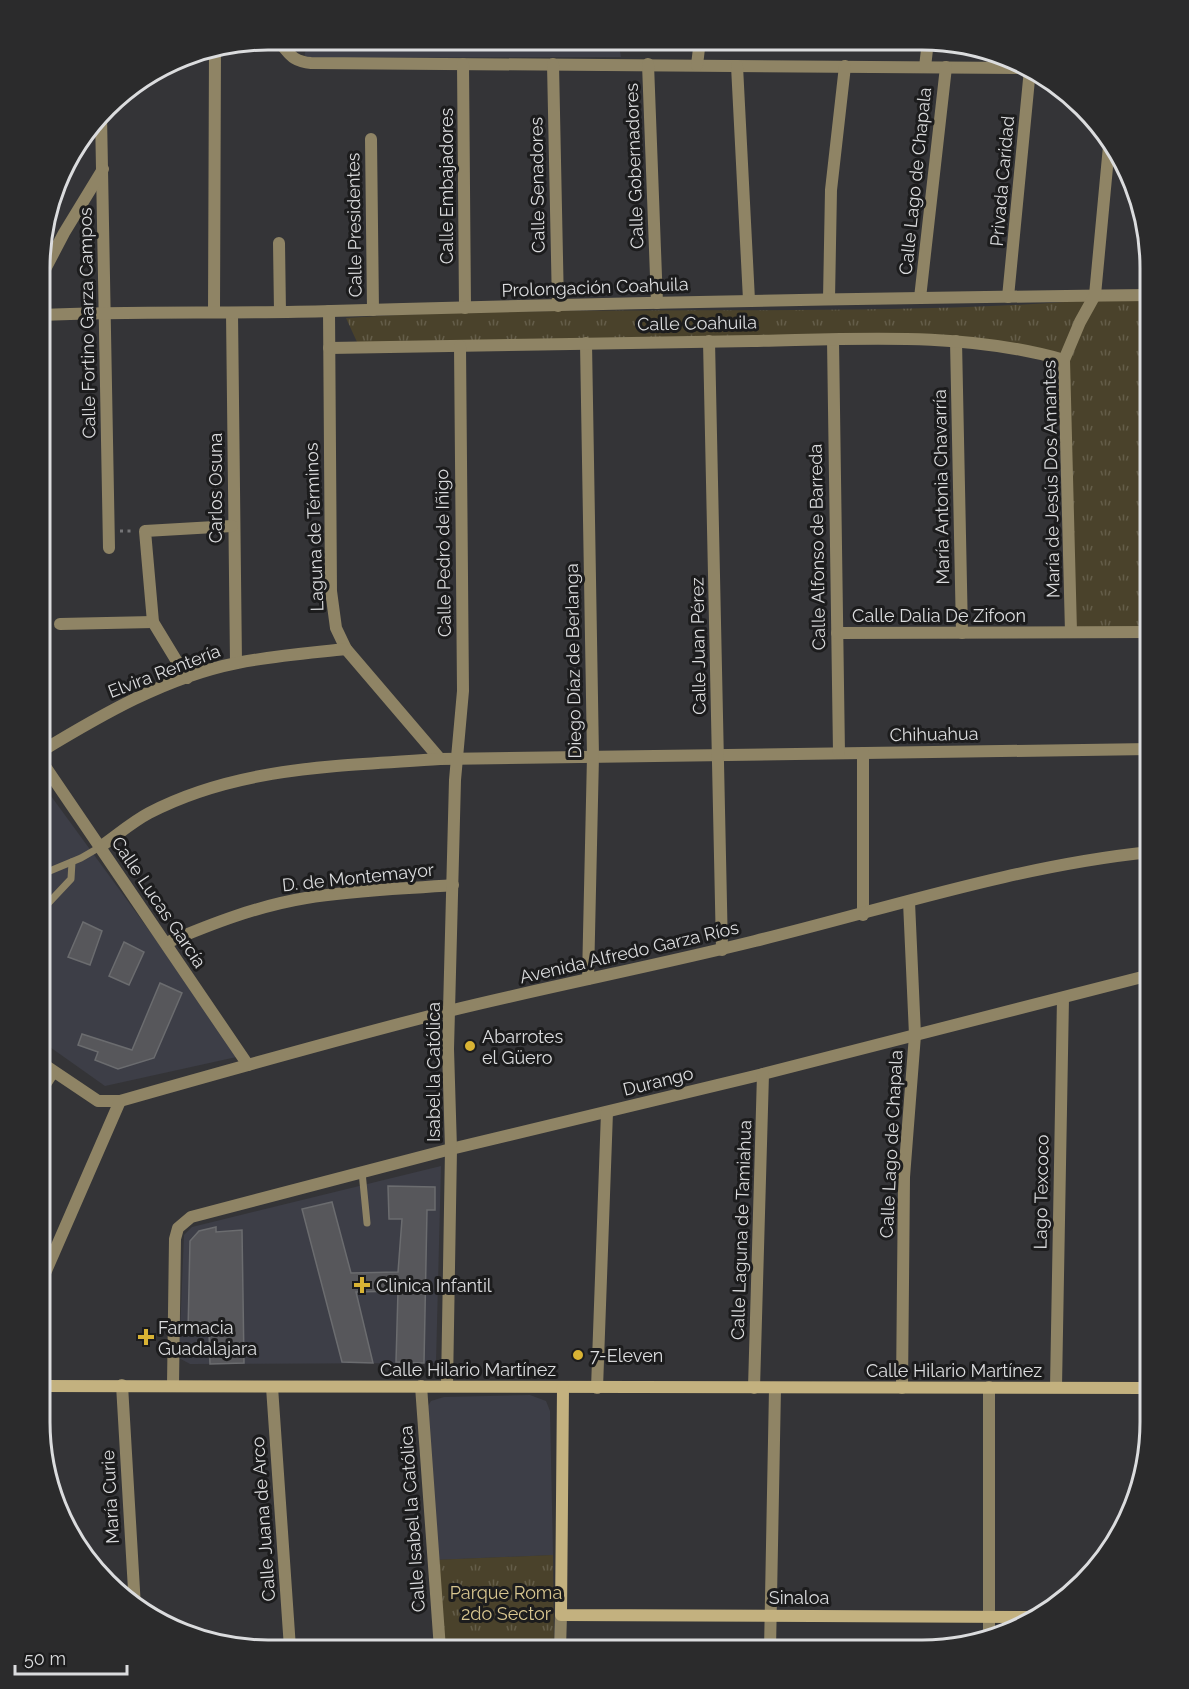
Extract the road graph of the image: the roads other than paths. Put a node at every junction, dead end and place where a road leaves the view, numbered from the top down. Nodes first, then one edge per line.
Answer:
1 (286, 50) edge
2 (699, 50) edge
3 (927, 50) edge
4 (215, 56) edge
5 (463, 64) junction
6 (553, 64) junction
7 (648, 64) junction
8 (697, 65) junction
9 (737, 66) junction
10 (845, 66) junction
11 (925, 67) junction
12 (946, 67) junction
13 (1009, 68) edge
14 (1029, 78) edge
15 (102, 127) edge
16 (371, 139) dead end
17 (1109, 157) edge
18 (104, 168) junction
19 (279, 243) dead end
20 (50, 260) edge
21 (1095, 295) junction
22 (1140, 295) edge
23 (1008, 297) junction
24 (920, 298) junction
25 (829, 299) junction
26 (749, 300) junction
27 (657, 303) junction
28 (558, 306) junction
29 (465, 308) junction
30 (373, 310) junction
31 (329, 311) junction
32 (105, 312) junction
33 (214, 312) junction
34 (280, 312) junction
35 (232, 313) junction
36 (50, 315) edge
37 (833, 340) junction
38 (709, 341) junction
39 (956, 341) junction
40 (586, 343) junction
41 (460, 346) junction
42 (329, 348) junction
43 (1064, 360) junction
44 (232, 526) junction
45 (109, 548) dead end
46 (153, 622) junction
47 (60, 624) dead end
48 (1071, 632) junction
49 (1140, 632) edge
50 (837, 633) junction
51 (962, 633) junction
52 (346, 649) junction
53 (236, 663) junction
54 (187, 678) junction
55 (50, 747) edge
56 (1140, 748) edge
57 (839, 753) junction
58 (862, 753) junction
59 (719, 754) junction
60 (593, 756) junction
61 (457, 758) junction
62 (440, 759) junction
63 (50, 774) edge
64 (100, 847) junction
65 (1140, 854) edge
66 (72, 862) junction
67 (50, 871) edge
68 (453, 885) junction
69 (50, 901) edge
70 (909, 902) junction
71 (863, 915) junction
72 (166, 943) junction
73 (722, 950) junction
74 (1140, 978) edge
75 (588, 980) junction
76 (1063, 998) junction
77 (450, 1011) junction
78 (915, 1035) junction
79 (248, 1065) junction
80 (50, 1070) edge
81 (53, 1072) junction
82 (763, 1074) junction
83 (50, 1077) edge
84 (120, 1101) junction
85 (607, 1112) junction
86 (451, 1149) junction
87 (362, 1172) junction
88 (367, 1223) dead end
89 (50, 1262) edge
90 (122, 1385) junction
91 (173, 1385) junction
92 (50, 1386) edge
93 (421, 1386) junction
94 (447, 1386) junction
95 (272, 1387) junction
96 (563, 1387) junction
97 (989, 1387) junction
98 (1056, 1387) junction
99 (597, 1388) junction
100 (754, 1388) junction
101 (775, 1388) junction
102 (902, 1388) junction
103 (1140, 1388) edge
104 (134, 1593) edge
105 (561, 1615) junction
106 (770, 1615) junction
107 (989, 1616) junction
108 (1019, 1617) edge
109 (989, 1629) edge
110 (289, 1640) edge
111 (439, 1640) edge
112 (560, 1640) edge
113 (770, 1640) edge

1 - 5 street
2 - 8 street
3 - 11 street, Calle Lago de Chapala
4 - 33 street
5 - 6 street
5 - 29 street, Calle Embajadores
6 - 7 street
6 - 28 street, Calle Senadores
7 - 8 street
7 - 27 street, Calle Gobernadores
8 - 9 street
9 - 10 street
9 - 26 street
10 - 11 street
10 - 25 street
11 - 12 street
12 - 13 street
12 - 24 street, Calle Lago de Chapala
14 - 23 street, Privada Caridad
15 - 18 street, Calle Fortino Garza Campos
16 - 30 street, Calle Presidentes
17 - 21 street
18 - 20 street
18 - 32 street, Calle Fortino Garza Campos
19 - 34 street
21 - 22 street, Prolongación Coahuila
21 - 23 street, Prolongación Coahuila
21 - 43 street, María de Jesús Dos Amantes
23 - 24 street, Prolongación Coahuila
24 - 25 street, Prolongación Coahuila
25 - 26 street, Prolongación Coahuila
26 - 27 street, Prolongación Coahuila
27 - 28 street, Prolongación Coahuila
28 - 29 street, Prolongación Coahuila
29 - 30 street, Prolongación Coahuila
30 - 31 street, Prolongación Coahuila
31 - 34 street, Prolongación Coahuila
31 - 42 street, Laguna de Términos
32 - 33 street, Prolongación Coahuila
32 - 36 street, Prolongación Coahuila
32 - 45 street, Calle Fortino Garza Campos
33 - 35 street, Prolongación Coahuila
34 - 35 street, Prolongación Coahuila
35 - 44 street, Carlos Osuna
37 - 38 street, Calle Coahuila
37 - 39 street, Calle Coahuila
37 - 50 street, Calle Alfonso de Barreda
38 - 40 street, Calle Coahuila
38 - 59 street, Calle Juan Pérez
39 - 43 street, Calle Coahuila
39 - 51 street, María Antonia Chavarría
40 - 41 street, Calle Coahuila
40 - 60 street, Diego Díaz de Berlanga
41 - 42 street, Calle Coahuila
41 - 61 street, Calle Pedro de Iñigo
42 - 52 street, Laguna de Términos
43 - 48 street, María de Jesús Dos Amantes
44 - 46 street
44 - 53 street, Carlos Osuna
46 - 47 street
46 - 54 street
48 - 49 street, Calle Dalia De Zifoon
48 - 51 street, Calle Dalia De Zifoon
50 - 51 street, Calle Dalia De Zifoon
50 - 57 street, Calle Alfonso de Barreda
52 - 53 street, Elvira Rentería
52 - 62 street, Laguna de Términos
53 - 54 street, Elvira Rentería
54 - 55 street, Elvira Rentería
56 - 58 street, Chihuahua
57 - 58 street, Chihuahua
57 - 59 street, Chihuahua
58 - 71 street
59 - 60 street, Chihuahua
59 - 73 street, Calle Juan Pérez
60 - 61 street, Chihuahua
60 - 75 street, Diego Díaz de Berlanga
61 - 62 street
61 - 68 street, Isabel la Católica
62 - 64 street
63 - 64 street, Calle Lucas García
64 - 66 lane
64 - 72 street, Calle Lucas García
65 - 70 street, Avenida Alfredo Garza Ríos
66 - 67 lane
66 - 69 lane
68 - 72 street, D. de Montemayor
68 - 77 street, Isabel la Católica
70 - 71 street, Avenida Alfredo Garza Ríos
70 - 78 street, Calle Lago de Chapala
71 - 73 street, Avenida Alfredo Garza Ríos
72 - 79 street, Calle Lucas García
73 - 75 street, Avenida Alfredo Garza Ríos
74 - 76 street, Durango
75 - 77 street, Avenida Alfredo Garza Ríos
76 - 78 street, Durango
76 - 98 street, Lago Texcoco
77 - 79 street, Avenida Alfredo Garza Ríos
77 - 86 street, Isabel la Católica
78 - 82 street, Durango
78 - 102 street, Calle Lago de Chapala
79 - 84 street, Avenida Alfredo Garza Ríos
80 - 81 street
81 - 83 street
81 - 84 street
82 - 85 street, Durango
82 - 100 street, Calle Laguna de Tamiahua
84 - 89 street
85 - 86 street, Durango
85 - 99 street
86 - 87 street, Durango
86 - 94 street, Isabel la Católica
87 - 88 lane
87 - 91 street, Durango
90 - 91 street, Calle Hilario Martínez
90 - 92 street, Calle Hilario Martínez
90 - 104 street, María Curie
91 - 95 street, Calle Hilario Martínez
93 - 94 street, Calle Hilario Martínez
93 - 95 street, Calle Hilario Martínez
93 - 111 street, Calle Isabel la Católica
94 - 96 street, Calle Hilario Martínez
95 - 110 street, Calle Juana de Arco
96 - 99 street, Calle Hilario Martínez
96 - 105 street
97 - 98 street, Calle Hilario Martínez
97 - 102 street, Calle Hilario Martínez
97 - 107 street
98 - 103 street, Calle Hilario Martínez
99 - 100 street, Calle Hilario Martínez
100 - 101 street, Calle Hilario Martínez
101 - 102 street, Calle Hilario Martínez
101 - 106 street
105 - 106 street, Sinaloa
105 - 112 street
106 - 107 street, Sinaloa
106 - 113 street
107 - 108 street, Sinaloa
107 - 109 street

